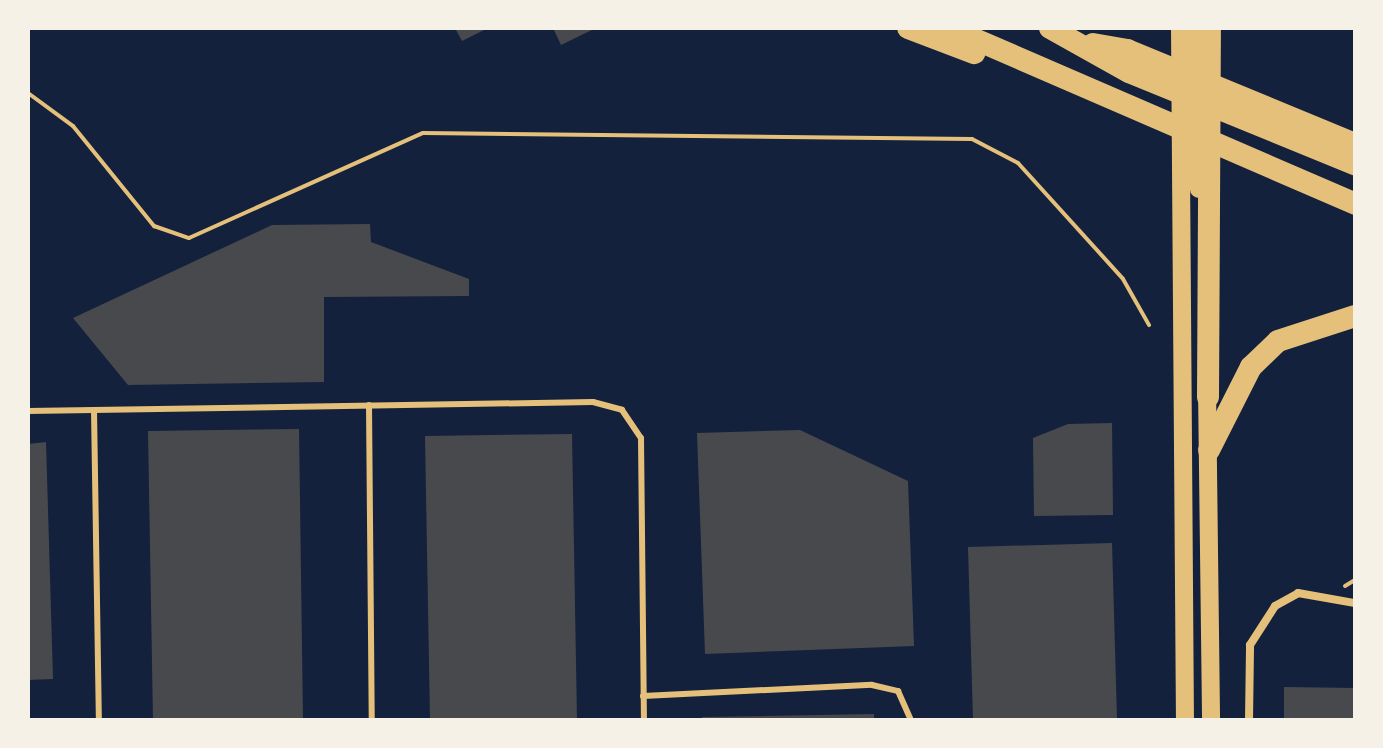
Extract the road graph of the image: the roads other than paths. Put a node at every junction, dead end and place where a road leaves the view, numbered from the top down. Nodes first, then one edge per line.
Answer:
1 (908, 28) edge
2 (949, 28) edge
3 (1050, 28) edge
4 (1180, 28) edge
5 (1195, 28) edge
6 (1210, 28) edge
7 (1052, 78) junction
8 (1268, 121) junction
9 (1355, 144) edge
10 (1355, 164) edge
11 (1355, 204) edge
12 (1355, 316) edge
13 (1208, 397) junction
14 (369, 405) junction
15 (94, 410) junction
16 (28, 411) edge
17 (1209, 450) junction
18 (1355, 603) edge
19 (643, 696) junction
20 (99, 720) edge
21 (372, 720) edge
22 (644, 720) edge
23 (911, 720) edge
24 (1185, 720) edge
25 (1211, 720) edge
26 (1249, 720) edge

1 - 7 highway
2 - 7 highway
3 - 8 highway
4 - 24 main road
5 - 13 main road
6 - 13 highway
7 - 11 highway
8 - 9 highway
8 - 10 highway
12 - 17 highway
13 - 17 main road
14 - 15 lane
14 - 19 lane
14 - 21 lane
15 - 16 lane
15 - 20 lane
17 - 25 main road
18 - 26 street
19 - 22 lane
19 - 23 lane

